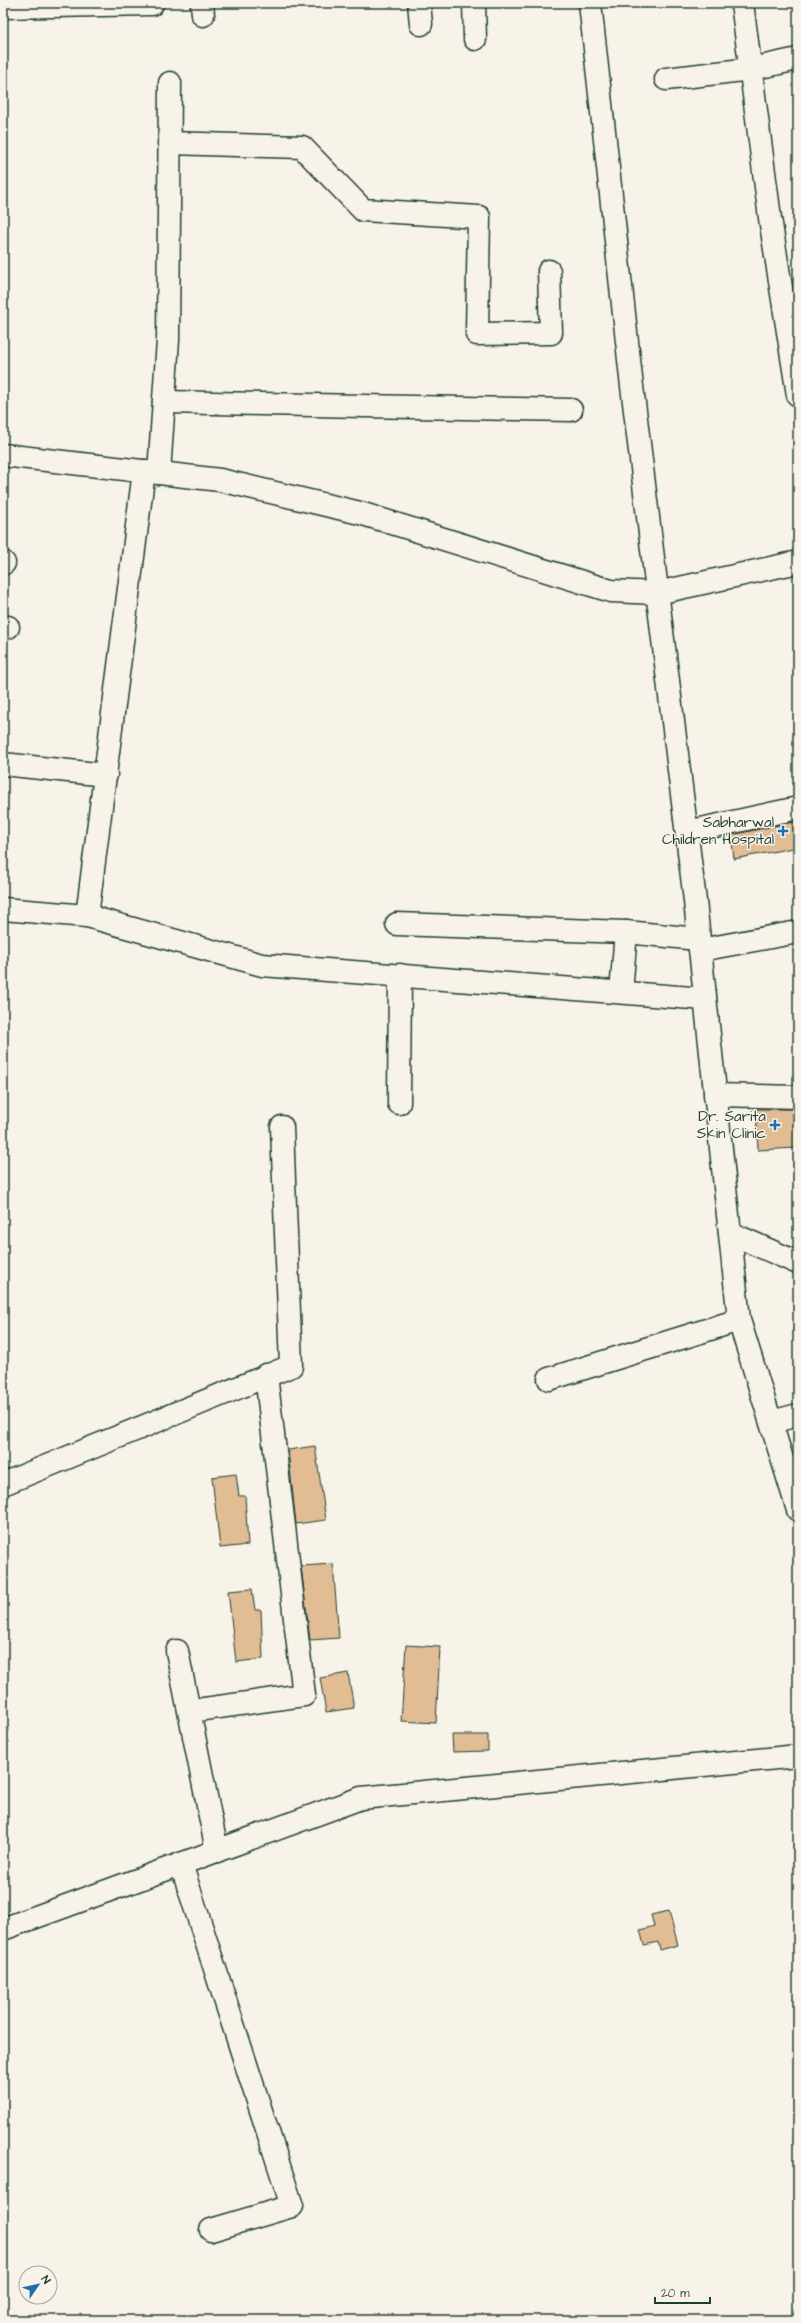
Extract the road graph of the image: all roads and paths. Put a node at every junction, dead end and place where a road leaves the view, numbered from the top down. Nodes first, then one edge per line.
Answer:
1 (474, 3) edge
2 (590, 3) edge
3 (742, 3) edge
4 (63, 4) edge
5 (152, 4) dead end
6 (3, 7) edge
7 (475, 39) dead end
8 (798, 59) edge
9 (751, 70) junction
10 (666, 79) dead end
11 (170, 83) dead end
12 (169, 143) junction
13 (549, 271) dead end
14 (798, 395) edge
15 (164, 402) junction
16 (571, 410) dead end
17 (3, 455) edge
18 (152, 472) junction
19 (798, 562) edge
20 (657, 593) junction
21 (3, 764) edge
22 (106, 775) junction
23 (798, 808) edge
24 (687, 832) junction
25 (3, 909) edge
26 (87, 916) junction
27 (397, 924) dead end
28 (626, 932) junction
29 (798, 932) edge
30 (699, 944) junction
31 (400, 975) junction
32 (621, 992) junction
33 (705, 999) junction
34 (716, 1095) junction
35 (798, 1097) edge
36 (399, 1103) dead end
37 (282, 1126) dead end
38 (730, 1233) junction
39 (798, 1263) edge
40 (739, 1320) junction
41 (266, 1375) junction
42 (549, 1379) dead end
43 (798, 1416) edge
44 (771, 1422) junction
45 (3, 1484) edge
46 (798, 1510) edge
47 (177, 1651) dead end
48 (190, 1711) junction
49 (798, 1756) edge
50 (217, 1850) junction
51 (180, 1864) junction
52 (3, 1929) edge
53 (211, 2230) dead end

1 - 7 street
2 - 20 street
3 - 9 street
4 - 5 street
4 - 6 street
8 - 9 street
9 - 10 street
9 - 14 street
11 - 12 street
12 - 13 street
12 - 15 street
15 - 16 street
15 - 18 street
17 - 18 street
18 - 20 street
18 - 22 street
19 - 20 street
20 - 24 street
21 - 22 street
22 - 26 street
23 - 24 street
24 - 30 street
25 - 26 street
26 - 31 street
27 - 28 street
28 - 30 street
28 - 32 street
29 - 30 street
30 - 33 street
31 - 32 street
31 - 36 street
32 - 33 street
33 - 34 street
34 - 35 street
34 - 38 street
37 - 41 street
38 - 39 street
38 - 40 street
40 - 42 street
40 - 44 street
41 - 45 street
41 - 48 street
43 - 44 street
44 - 46 street
47 - 48 street
48 - 50 street
49 - 50 street
50 - 51 street
51 - 52 street
51 - 53 street

